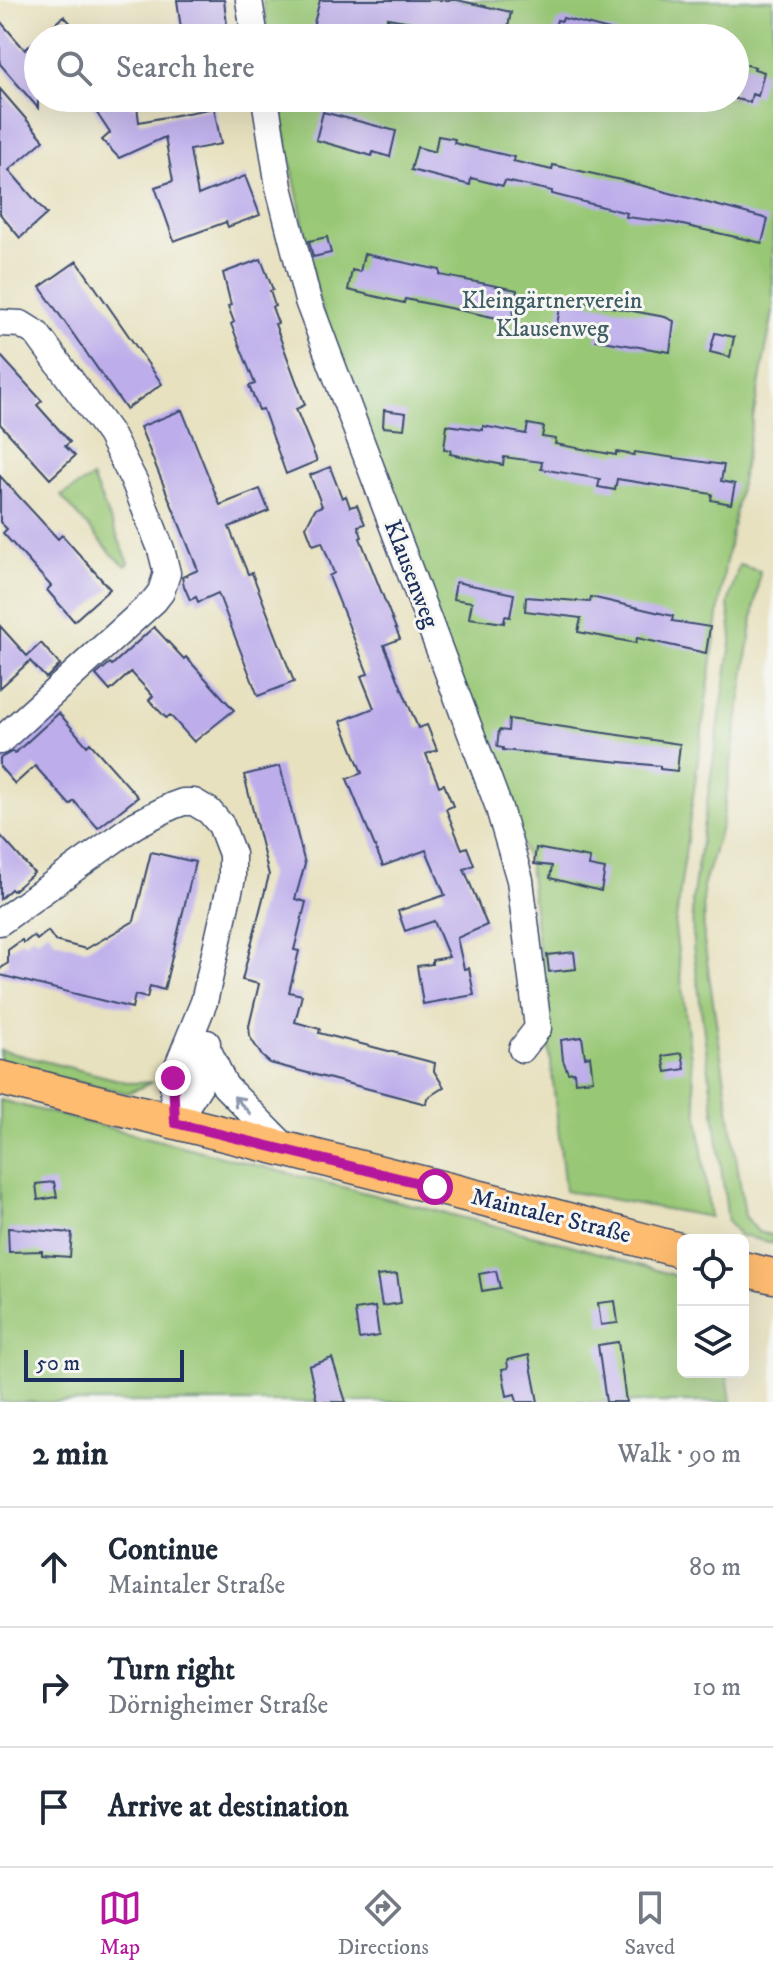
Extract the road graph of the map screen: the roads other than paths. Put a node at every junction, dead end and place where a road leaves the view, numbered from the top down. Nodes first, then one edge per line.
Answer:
1 (249, 0) edge
2 (253, 24) edge
3 (267, 112) edge
4 (0, 323) edge
5 (0, 741) edge
6 (0, 922) edge
7 (204, 1002) junction
8 (207, 1048) junction
9 (522, 1049) dead end
10 (0, 1078) edge
11 (175, 1123) junction
12 (291, 1153) junction
13 (677, 1249) edge
14 (749, 1270) edge
15 (773, 1276) edge

1 - 2 street
3 - 9 street, Klausenweg
4 - 5 street
6 - 7 street
7 - 8 street
7 - 11 street
8 - 11 street
12 -> 8 street
10 - 11 main road, Maintaler Straße
11 - 12 main road, Maintaler Straße
12 - 13 main road, Maintaler Straße
14 - 15 main road

